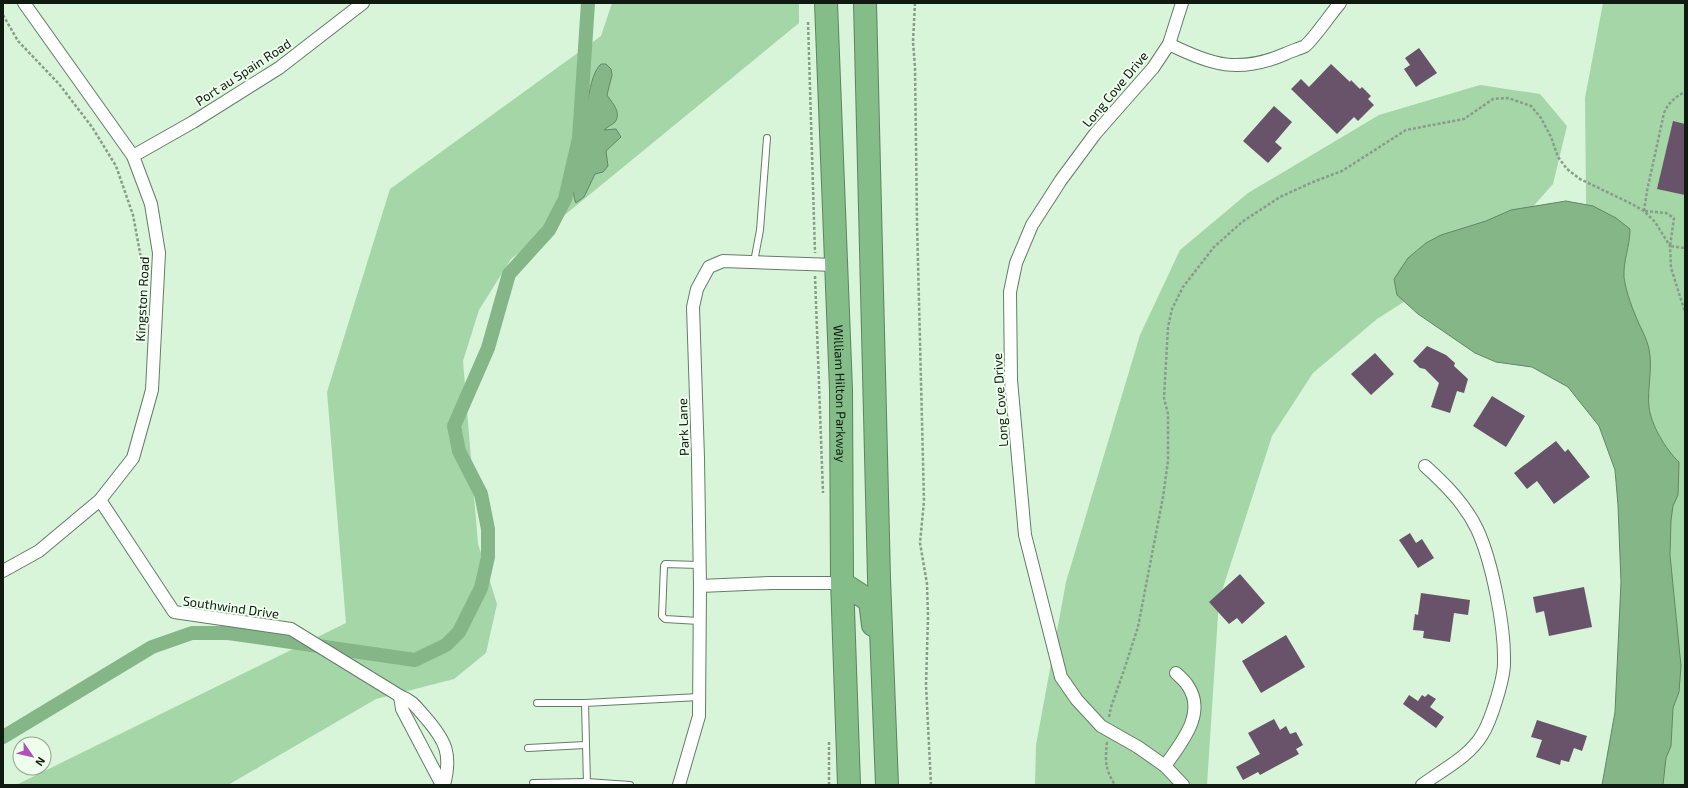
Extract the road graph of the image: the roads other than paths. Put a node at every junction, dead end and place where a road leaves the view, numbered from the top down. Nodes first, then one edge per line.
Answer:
1 (24, 3) edge
2 (363, 3) edge
3 (826, 3) edge
4 (865, 3) edge
5 (1182, 3) edge
6 (1340, 3) edge
7 (1169, 44) junction
8 (767, 138) dead end
9 (133, 156) junction
10 (754, 262) junction
11 (825, 264) junction
12 (1425, 466) dead end
13 (100, 500) junction
14 (699, 565) junction
15 (3, 571) edge
16 (842, 583) junction
17 (700, 586) junction
18 (698, 621) junction
19 (1176, 673) dead end
20 (400, 696) junction
21 (699, 697) junction
22 (884, 701) junction
23 (537, 703) dead end
24 (584, 703) junction
25 (585, 745) junction
26 (528, 748) dead end
27 (1165, 766) junction
28 (532, 783) dead end
29 (587, 783) edge
30 (443, 785) edge
31 (630, 785) edge
32 (679, 785) edge
33 (849, 785) edge
34 (887, 785) edge
35 (1183, 785) edge
36 (1422, 785) edge

1 - 9 street, Kingston Road
2 - 9 street, Port au Spain Road
3 - 11 highway, William Hilton Parkway
4 - 22 highway
5 - 7 street, Long Cove Drive
6 - 7 street
7 - 27 street, Long Cove Drive
8 - 10 lane
9 - 13 street, Kingston Road
10 - 11 street, Park Lane
10 - 14 street, Park Lane
11 - 16 highway, William Hilton Parkway
12 - 36 street
13 - 15 street, Kingston Road
13 - 20 street, Southwind Drive
14 - 17 street, Park Lane
14 - 18 lane
16 - 17 street
16 - 22 highway
16 - 33 highway, William Hilton Parkway
17 - 18 street, Park Lane
18 - 21 street, Park Lane
19 - 27 street
20 - 30 street, Southwind Drive
20 - 30 street, Southwind Drive
21 - 24 lane
21 - 32 street, Park Lane
22 - 34 highway
23 - 24 lane
24 - 25 lane
25 - 26 lane
25 - 29 lane
27 - 35 street, Long Cove Drive
28 - 29 lane
29 - 31 lane

